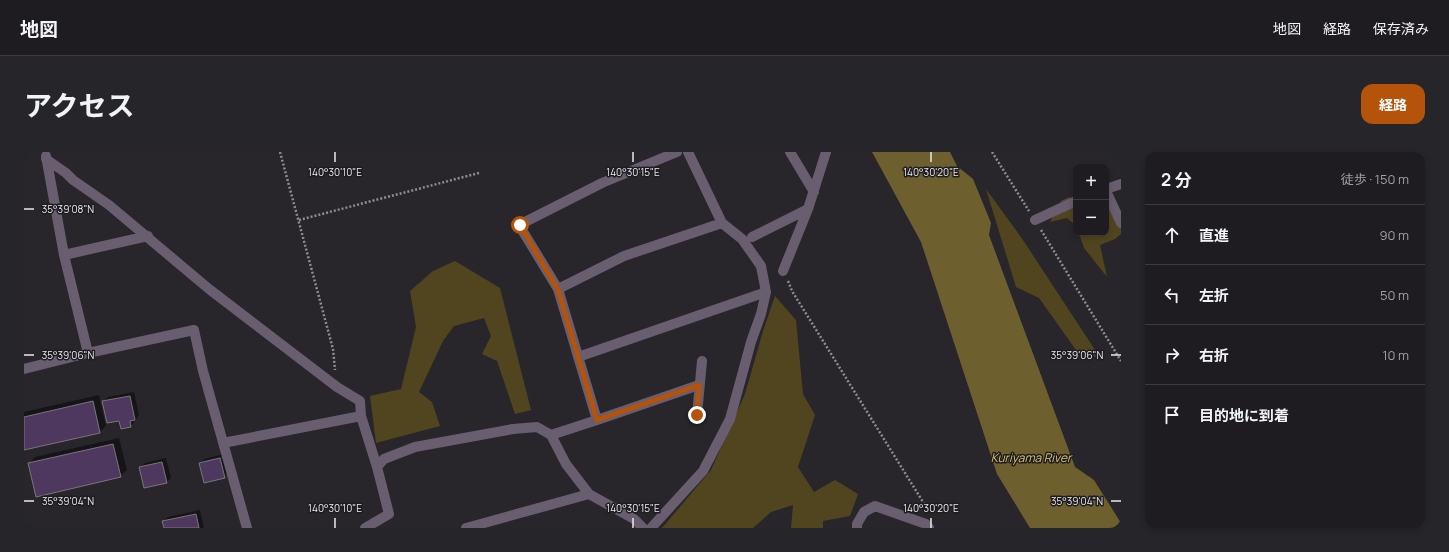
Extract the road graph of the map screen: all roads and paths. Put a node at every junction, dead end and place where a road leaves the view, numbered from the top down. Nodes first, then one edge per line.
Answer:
1 (280, 152) edge
2 (677, 152) edge
3 (688, 152) edge
4 (790, 152) edge
5 (826, 152) edge
6 (992, 152) edge
7 (46, 155) edge
8 (479, 173) dead end
9 (1121, 184) edge
10 (1109, 189) edge
11 (814, 192) junction
12 (1109, 197) edge
13 (1073, 202) edge
14 (808, 210) junction
15 (299, 220) junction
16 (1035, 220) junction
17 (722, 223) junction
18 (1121, 223) edge
19 (148, 236) junction
20 (752, 237) dead end
21 (64, 255) junction
22 (783, 271) joint
23 (558, 290) junction
24 (766, 292) junction
25 (88, 353) junction
26 (578, 357) junction
27 (702, 361) dead end
28 (1121, 361) edge
29 (24, 369) edge
30 (699, 385) junction
31 (337, 387) junction
32 (697, 415) dead end
33 (361, 416) junction
34 (597, 420) junction
35 (551, 435) junction
36 (223, 443) junction
37 (377, 467) junction
38 (589, 494) junction
39 (930, 514) dead end
40 (247, 528) edge
41 (365, 528) edge
42 (466, 528) edge
43 (643, 528) edge
44 (651, 528) edge
45 (857, 528) edge
46 (929, 528) edge

1 - 15 path
2 - 23 street
3 - 17 street
4 - 11 street
5 - 11 street
6 - 16 path
7 - 19 street
7 - 21 street
8 - 15 path
9 - 10 street
11 - 14 street
12 - 18 street
13 - 16 street
14 - 20 street
14 - 22 street
15 - 31 path
16 - 28 path
17 - 23 street
17 - 24 street
19 - 21 street
19 - 31 street
21 - 25 street
22 - 39 path
23 - 26 street
24 - 26 street
24 - 44 street
25 - 29 street
25 - 36 street
26 - 34 street
27 - 30 street
30 - 32 street
30 - 34 street
31 - 33 street
33 - 36 street
33 - 37 street
34 - 35 street
35 - 37 street
35 - 38 street
36 - 40 street
37 - 41 street
38 - 42 street
38 - 43 street
45 - 46 street

